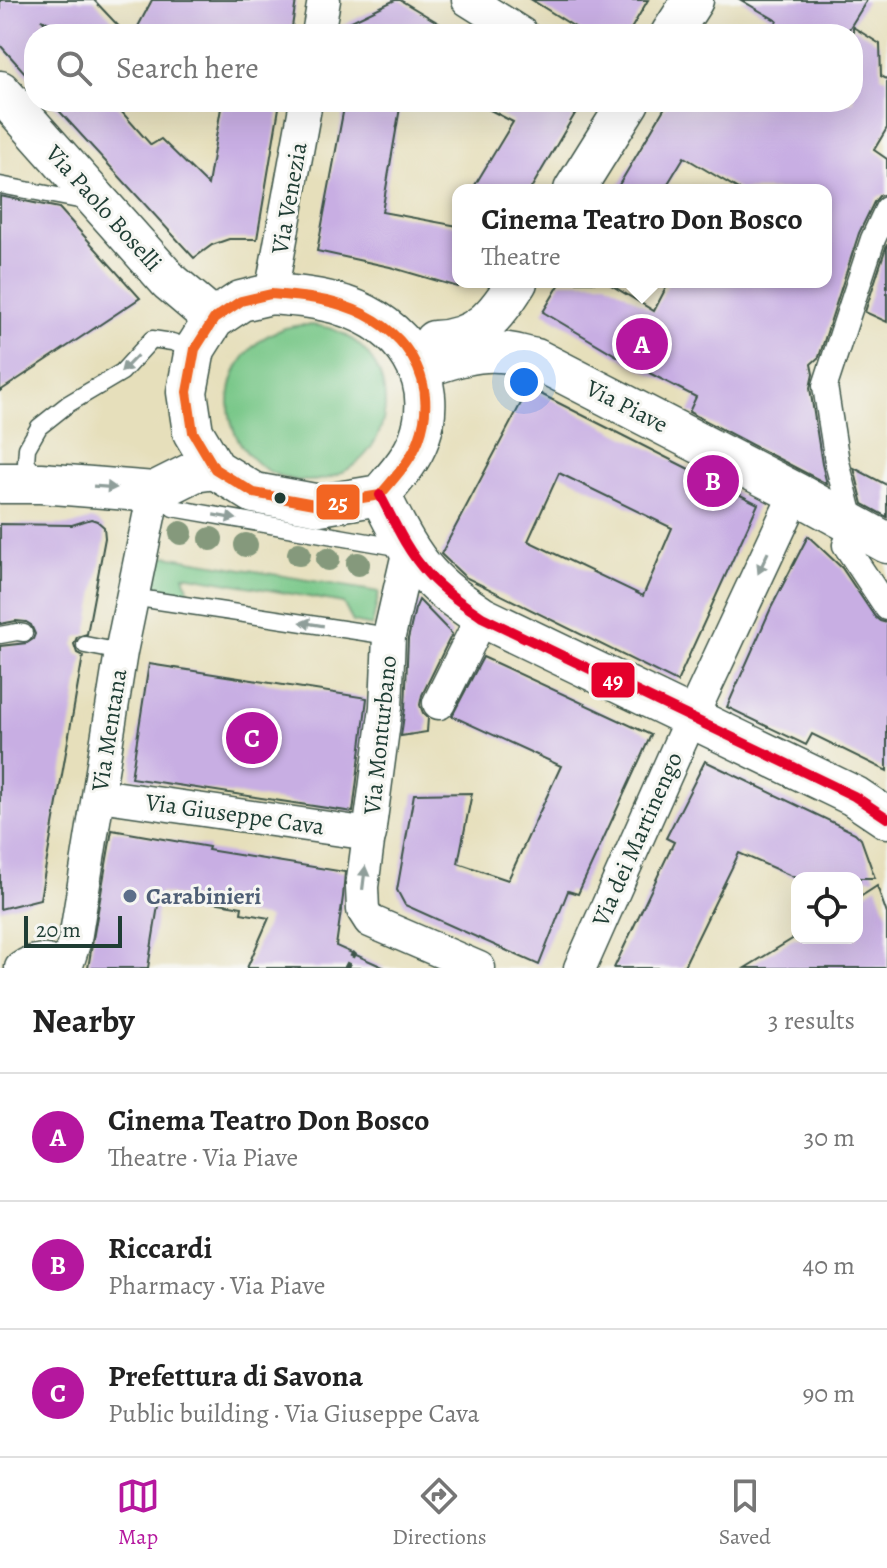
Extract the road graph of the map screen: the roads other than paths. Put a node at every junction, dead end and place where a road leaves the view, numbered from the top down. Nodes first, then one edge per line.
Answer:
1 (324, 0) edge
2 (468, 0) edge
3 (693, 0) edge
4 (320, 24) edge
5 (506, 24) edge
6 (677, 24) edge
7 (0, 91) edge
8 (304, 112) edge
9 (623, 112) edge
10 (578, 184) edge
11 (0, 185) edge
12 (102, 204) junction
13 (887, 209) edge
14 (271, 294) junction
15 (510, 294) edge
16 (204, 334) junction
17 (395, 334) junction
18 (536, 359) junction
19 (419, 369) junction
20 (215, 469) junction
21 (0, 483) edge
22 (41, 483) junction
23 (154, 492) junction
24 (796, 493) junction
25 (380, 495) junction
26 (870, 534) edge
27 (409, 549) junction
28 (132, 597) junction
29 (887, 608) edge
30 (482, 617) junction
31 (24, 633) dead end
32 (0, 635) edge
33 (389, 636) junction
34 (85, 645) dead end
35 (121, 652) junction
36 (439, 703) dead end
37 (691, 718) junction
38 (99, 795) junction
39 (887, 818) edge
40 (370, 834) junction
41 (21, 968) edge
42 (63, 968) edge
43 (479, 968) edge
44 (580, 968) edge

1 - 4 street
2 - 5 street
3 - 6 street
7 - 12 street, Via Paolo Boselli
8 - 14 street, Via Venezia
9 - 10 street
11 - 12 lane
12 - 16 street, Via Paolo Boselli
13 - 26 street
14 - 16 street
14 - 17 street
15 - 17 street
15 - 18 street, Via Piave
16 - 20 street
16 -> 22 lane
17 - 19 street
18 - 19 street, Via Piave
18 - 24 street, Via Piave
19 - 25 street
20 - 23 street
20 - 25 street
21 - 22 street
22 -> 23 street
23 -> 27 lane
23 - 28 street, Via Mentana
24 - 26 street, Via Piave
24 -> 37 street, Via dei Martinengo
25 - 27 street
26 - 29 street
27 - 30 street
27 - 33 street, Via Monturbano
33 -> 28 lane
28 - 35 street, Via Mentana
30 - 36 street
30 - 37 street
31 - 32 lane
33 - 40 street, Via Monturbano
34 - 35 lane
35 - 38 street, Via Mentana
37 - 39 street
37 - 44 street, Via dei Martinengo
38 - 40 street, Via Giuseppe Cava
38 - 42 street, Via Mentana
43 -> 40 street, Via Monturbano
41 - 42 street

